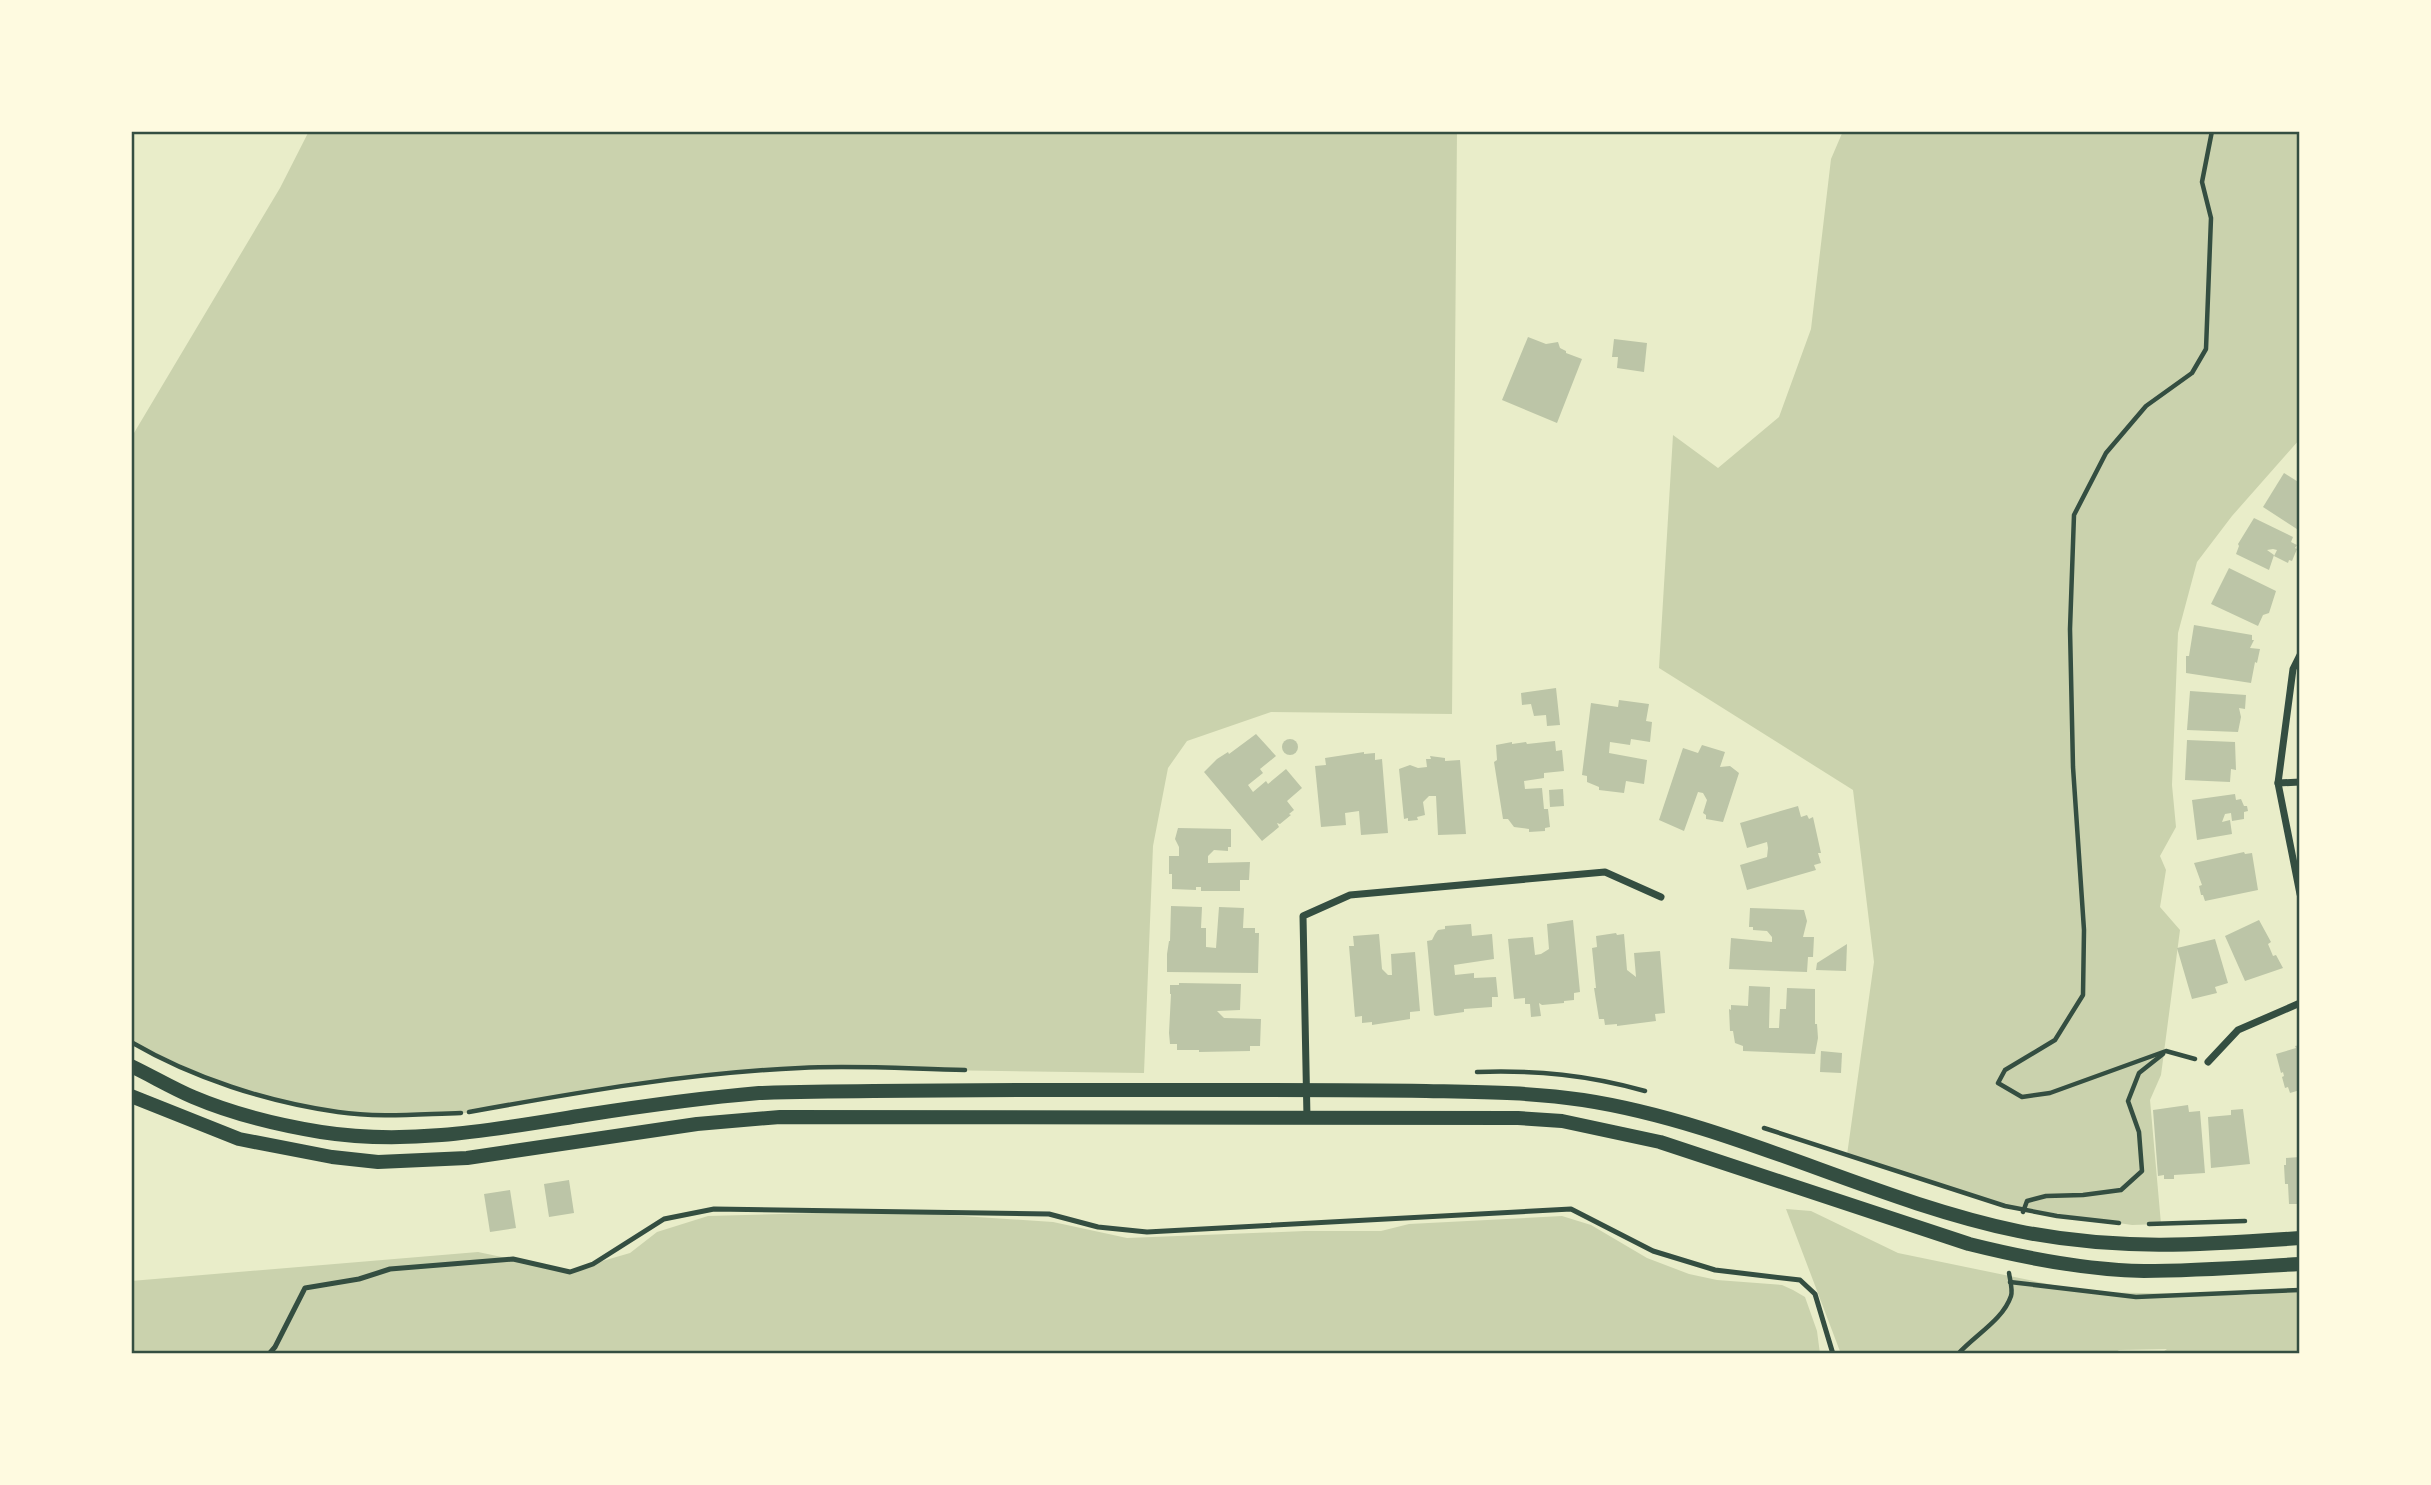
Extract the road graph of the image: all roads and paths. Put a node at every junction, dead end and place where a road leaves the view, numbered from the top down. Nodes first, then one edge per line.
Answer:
1 (2212, 131) edge
2 (2300, 655) edge
3 (2300, 782) edge
4 (2278, 783) junction
5 (2300, 894) edge
6 (1661, 897) dead end
7 (2300, 1003) edge
8 (2166, 1051) junction
9 (2208, 1062) joint
10 (131, 1066) edge
11 (1307, 1090) junction
12 (131, 1096) edge
13 (1307, 1118) junction
14 (2021, 1218) dead end
15 (2300, 1238) edge
16 (2300, 1264) edge
17 (2009, 1273) dead end
18 (2011, 1282) junction
19 (2300, 1290) edge
20 (269, 1354) edge
21 (1833, 1354) edge
22 (1958, 1354) edge

1 - 8 path
2 - 4 street
3 - 4 street
4 - 5 street
6 - 11 street
7 - 9 street
8 - 9 path
8 - 14 path
10 - 11 main road
11 - 13 street
11 - 15 main road
12 - 13 main road
13 - 16 main road
17 - 18 path
18 - 19 path
18 - 22 path
20 - 21 lane

